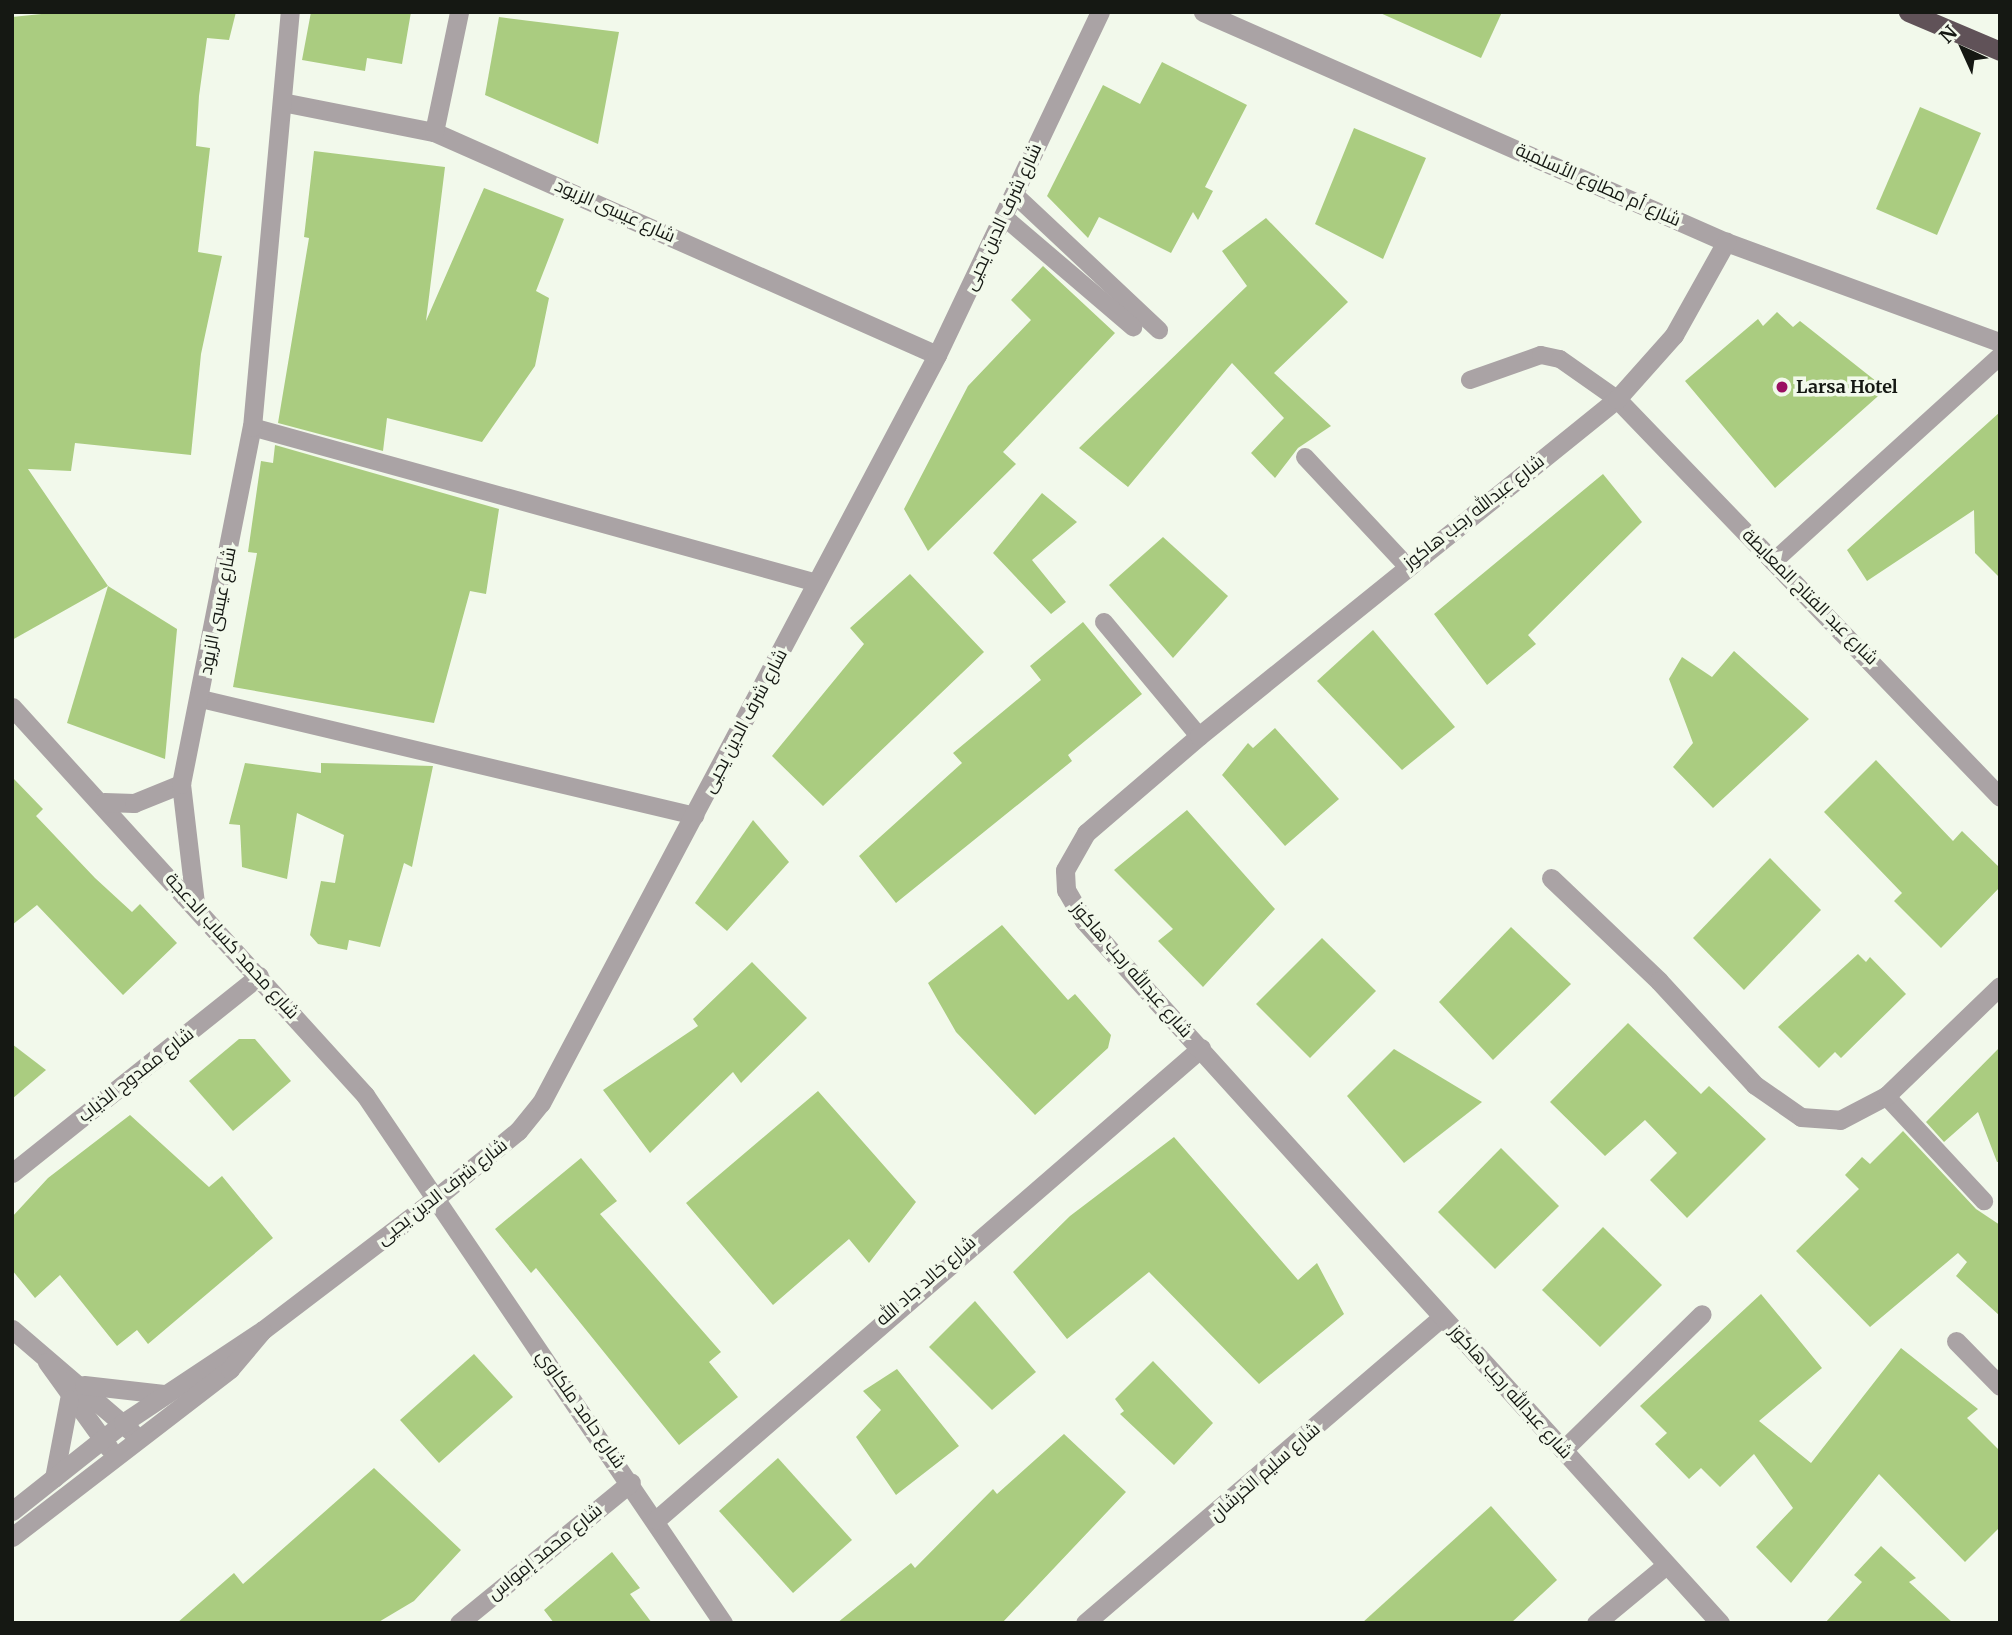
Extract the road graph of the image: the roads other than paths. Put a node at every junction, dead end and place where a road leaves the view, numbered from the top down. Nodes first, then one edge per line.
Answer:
1 (290, 12) edge
2 (459, 12) edge
3 (1100, 12) edge
4 (1203, 12) edge
5 (1908, 12) edge
6 (2000, 51) edge
7 (282, 102) junction
8 (434, 131) junction
9 (1014, 194) junction
10 (1004, 217) junction
11 (1727, 242) junction
12 (1133, 327) dead end
13 (1159, 330) dead end
14 (2000, 342) edge
15 (937, 355) junction
16 (2000, 356) edge
17 (1470, 380) dead end
18 (1617, 399) junction
19 (252, 427) junction
20 (1305, 457) dead end
21 (1773, 562) junction
22 (1406, 565) junction
23 (817, 583) junction
24 (1104, 622) dead end
25 (201, 699) junction
26 (12, 707) edge
27 (1199, 736) junction
28 (181, 784) junction
29 (2000, 797) edge
30 (104, 802) junction
31 (695, 816) junction
32 (1551, 878) dead end
33 (195, 903) junction
34 (259, 976) junction
35 (2000, 986) edge
36 (1201, 1048) junction
37 (1886, 1096) junction
38 (12, 1173) edge
39 (436, 1198) junction
40 (1984, 1201) dead end
41 (1702, 1314) dead end
42 (1442, 1317) junction
43 (12, 1329) edge
44 (263, 1330) junction
45 (1956, 1341) dead end
46 (2000, 1386) edge
47 (76, 1392) junction
48 (163, 1394) junction
49 (123, 1423) junction
50 (102, 1440) junction
51 (140, 1440) junction
52 (1563, 1450) junction
53 (117, 1457) junction
54 (54, 1478) junction
55 (631, 1482) junction
56 (12, 1511) edge
57 (656, 1520) junction
58 (12, 1537) edge
59 (1667, 1565) junction
60 (459, 1623) edge
61 (723, 1623) edge
62 (1085, 1623) edge
63 (1596, 1623) edge
64 (1720, 1623) edge

1 - 7 street, شارع عيسى الزيود
2 - 8 street
3 - 9 street, شارع شرف الدين يحيى
4 - 11 street, شارع أم مطاوع الأسلمية
5 - 6 highway
7 - 8 street, شارع عيسى الزيود
7 - 19 street, شارع عيسى الزيود
8 - 15 street, شارع عيسى الزيود
9 - 10 street, شارع شرف الدين يحيى
9 - 13 lane
10 - 12 lane
10 - 15 street, شارع شرف الدين يحيى
11 - 14 street, شارع أم مطاوع الأسلمية
11 - 18 street, شارع عبدالله رجب هاكوز
15 - 23 street, شارع شرف الدين يحيى
16 - 21 lane
17 - 18 lane
18 - 21 street, شارع عبد الفتاح المعايطة
18 - 22 street, شارع عبدالله رجب هاكوز
19 - 23 lane
19 - 25 street, شارع عيسى الزيود
20 - 22 lane
21 - 29 street, شارع عبد الفتاح المعايطة
22 - 27 street, شارع عبدالله رجب هاكوز
23 - 31 street, شارع شرف الدين يحيى
24 - 27 lane
25 - 28 street, شارع عيسى الزيود
25 - 31 lane
26 - 30 street, شارع محمد كساب الدعجة
27 - 36 street, شارع عبدالله رجب هاكوز
28 - 30 street
28 - 33 street, شارع عيسى الزيود
30 - 33 street, شارع محمد كساب الدعجة
31 - 39 street, شارع شرف الدين يحيى
32 - 37 street
33 - 34 street, شارع محمد كساب الدعجة
34 - 38 street, شارع ممدوح الذياب
34 - 39 street, شارع محمد كساب الدعجة
35 - 37 street
36 - 42 street, شارع عبدالله رجب هاكوز
36 - 57 street, شارع خالد جاد الله
37 - 40 lane
39 - 44 street, شارع شرف الدين يحيى
39 - 55 street, شارع حامد ملكاوي
41 - 52 street
42 - 52 street, شارع عبدالله رجب هاكوز
42 - 62 street, شارع سليم الخرشان
43 - 47 street
44 - 48 street, شارع شرف الدين يحيى
44 - 51 street, شارع شرف الدين يحيى
45 - 46 street
47 - 48 street
47 - 49 street
47 - 50 street
47 - 54 street
48 - 49 street, شارع شرف الدين يحيى
49 - 50 street, شارع شرف الدين يحيى
49 - 51 street
50 - 53 street
50 - 54 street, شارع شرف الدين يحيى
51 - 53 street, شارع شرف الدين يحيى
52 - 59 street, شارع عبدالله رجب هاكوز
53 - 58 street, شارع شرف الدين يحيى
54 - 56 street, شارع شرف الدين يحيى
55 - 57 street, شارع حامد ملكاوي
55 - 60 street, شارع محمد إمواس
57 - 61 street, شارع حامد ملكاوي
59 - 63 street
59 - 64 street, شارع عبدالله رجب هاكوز

